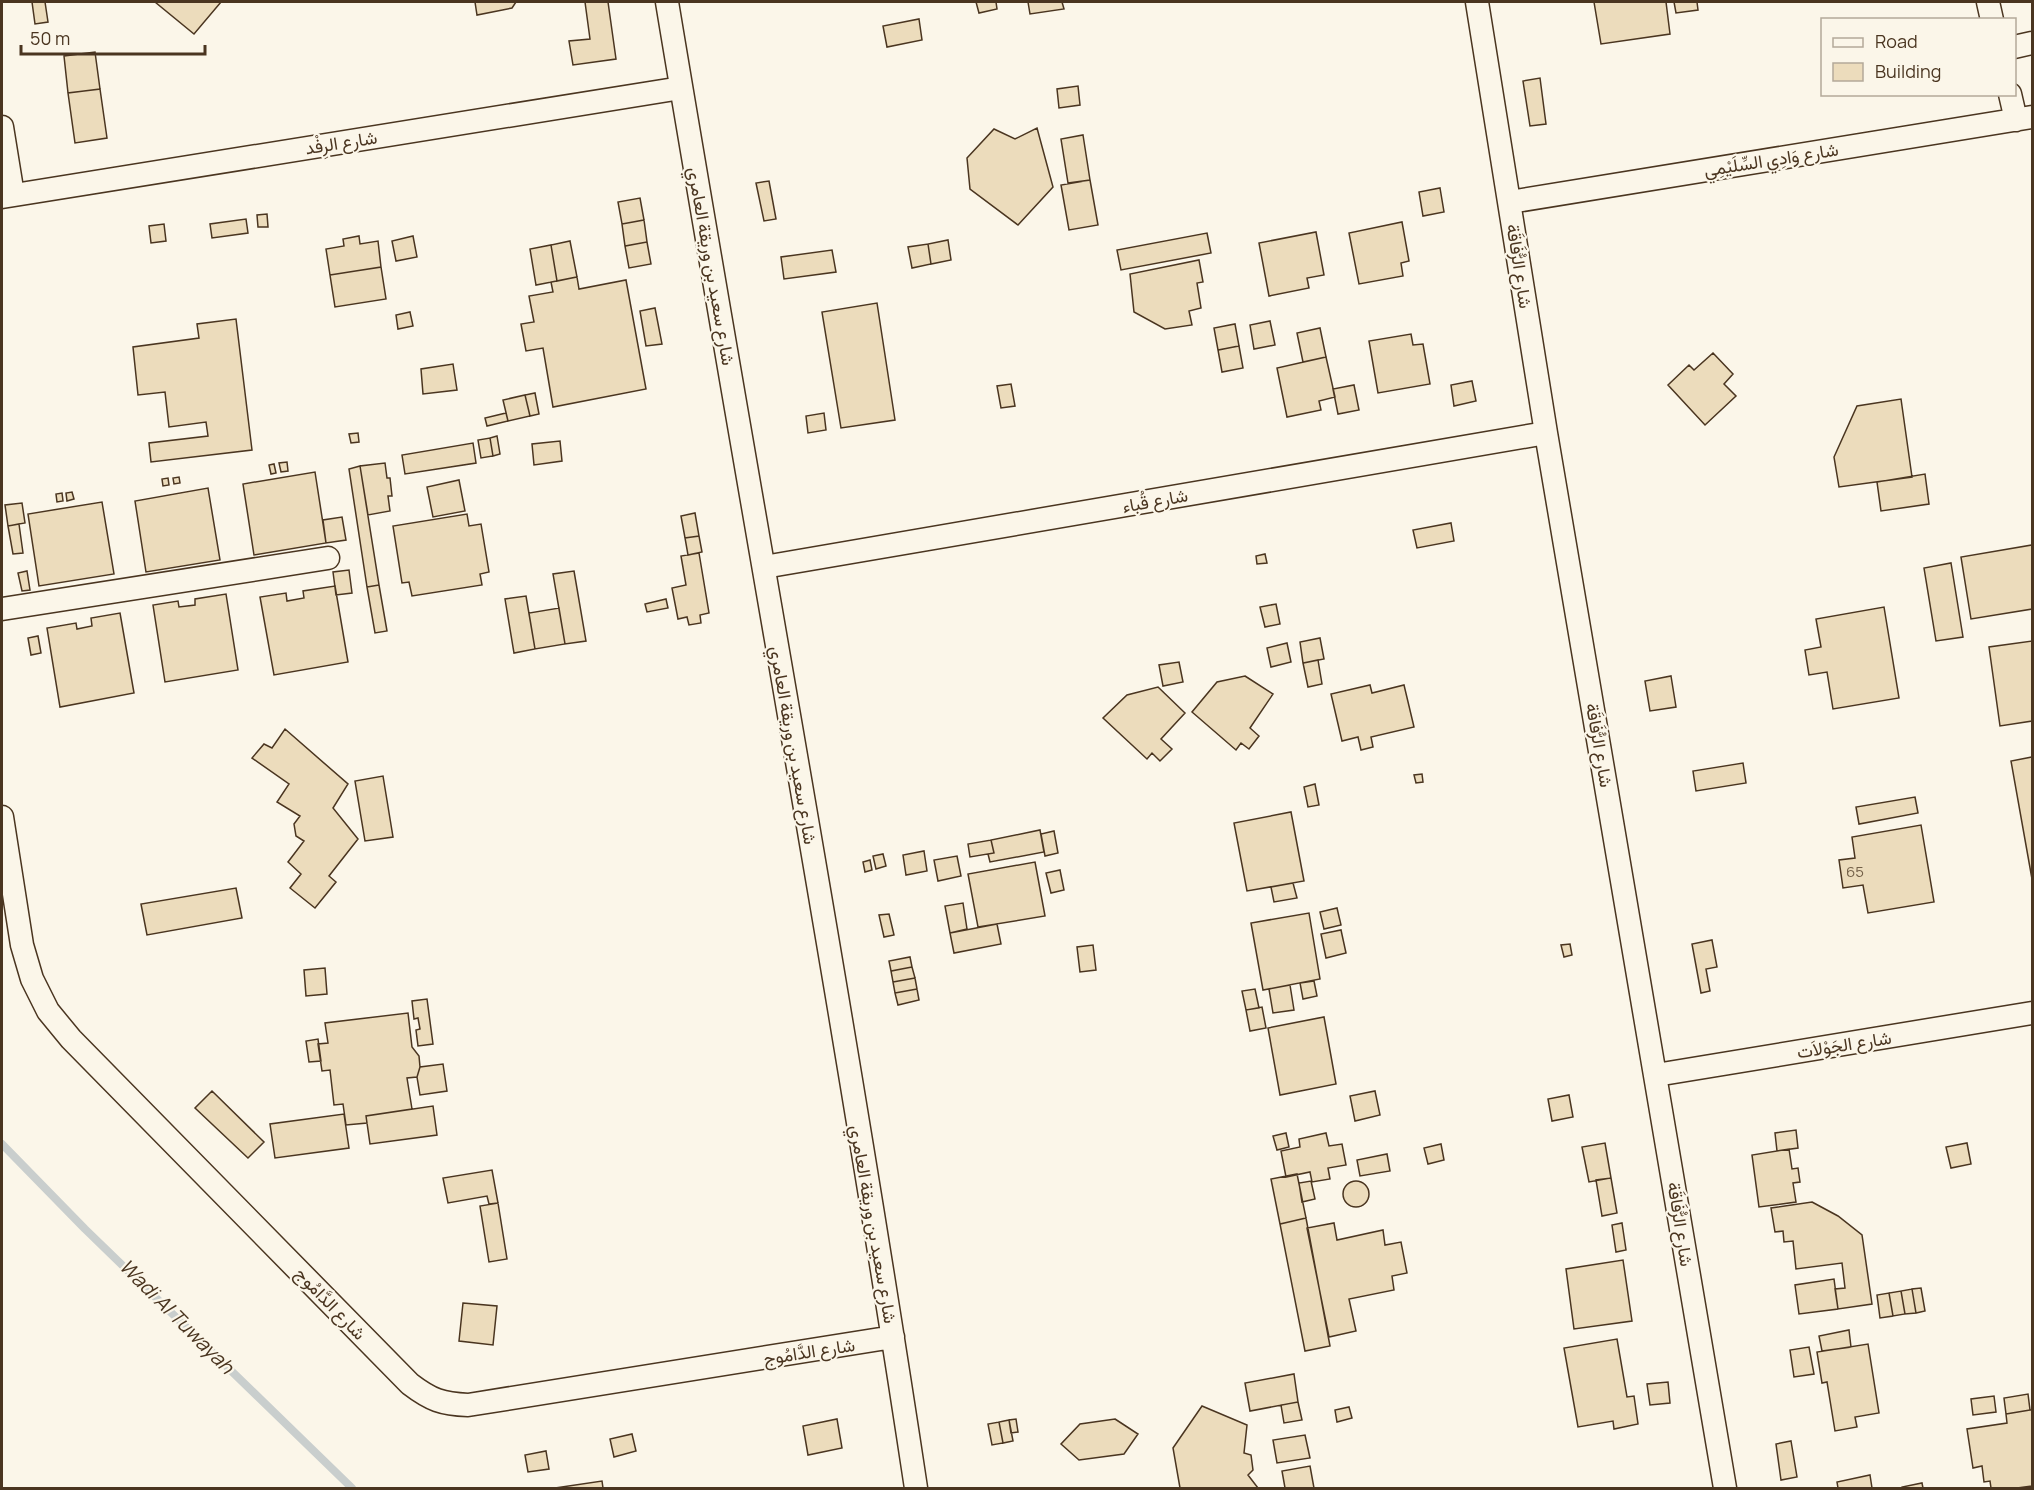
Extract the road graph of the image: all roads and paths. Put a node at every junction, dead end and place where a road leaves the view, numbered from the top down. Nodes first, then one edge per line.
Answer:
1 (667, 2) edge
2 (1477, 2) edge
3 (1988, 2) edge
4 (1992, 18) edge
5 (2032, 43) edge
6 (2016, 47) edge
7 (681, 88) junction
8 (2011, 96) edge
9 (2024, 118) edge
10 (2, 127) edge
11 (7, 196) edge
12 (1510, 202) junction
13 (1546, 433) junction
14 (328, 558) dead end
15 (764, 567) junction
16 (2, 609) edge
17 (2, 817) edge
18 (2032, 1013) edge
19 (1656, 1075) junction
20 (893, 1337) junction
21 (916, 1488) edge
22 (1725, 1488) edge

1 - 7 street, شارع سعيد بن وريقة العامري
2 - 12 street, شارع الرُّفَاقَة
3 - 4 street
5 - 6 street
7 - 11 street, شارع الرِفْد
7 - 15 street, شارع سعيد بن وريقة العامري
8 - 9 street
9 - 12 street, شارع وَادِي السِّلَيْمِي
10 - 11 street
12 - 13 street, شارع الرُّفَاقَة
13 - 15 street, شارع قُباء
13 - 19 street, شارع الرُّفَاقَة
14 - 16 street
15 - 20 street, شارع سعيد بن وريقة العامري
17 - 20 street, شارع الدَّامُوج
18 - 19 street, شارع الجَوْلاَت
19 - 22 street, شارع الرُّفَاقَة
20 - 21 street, شارع سعيد بن وريقة العامري

